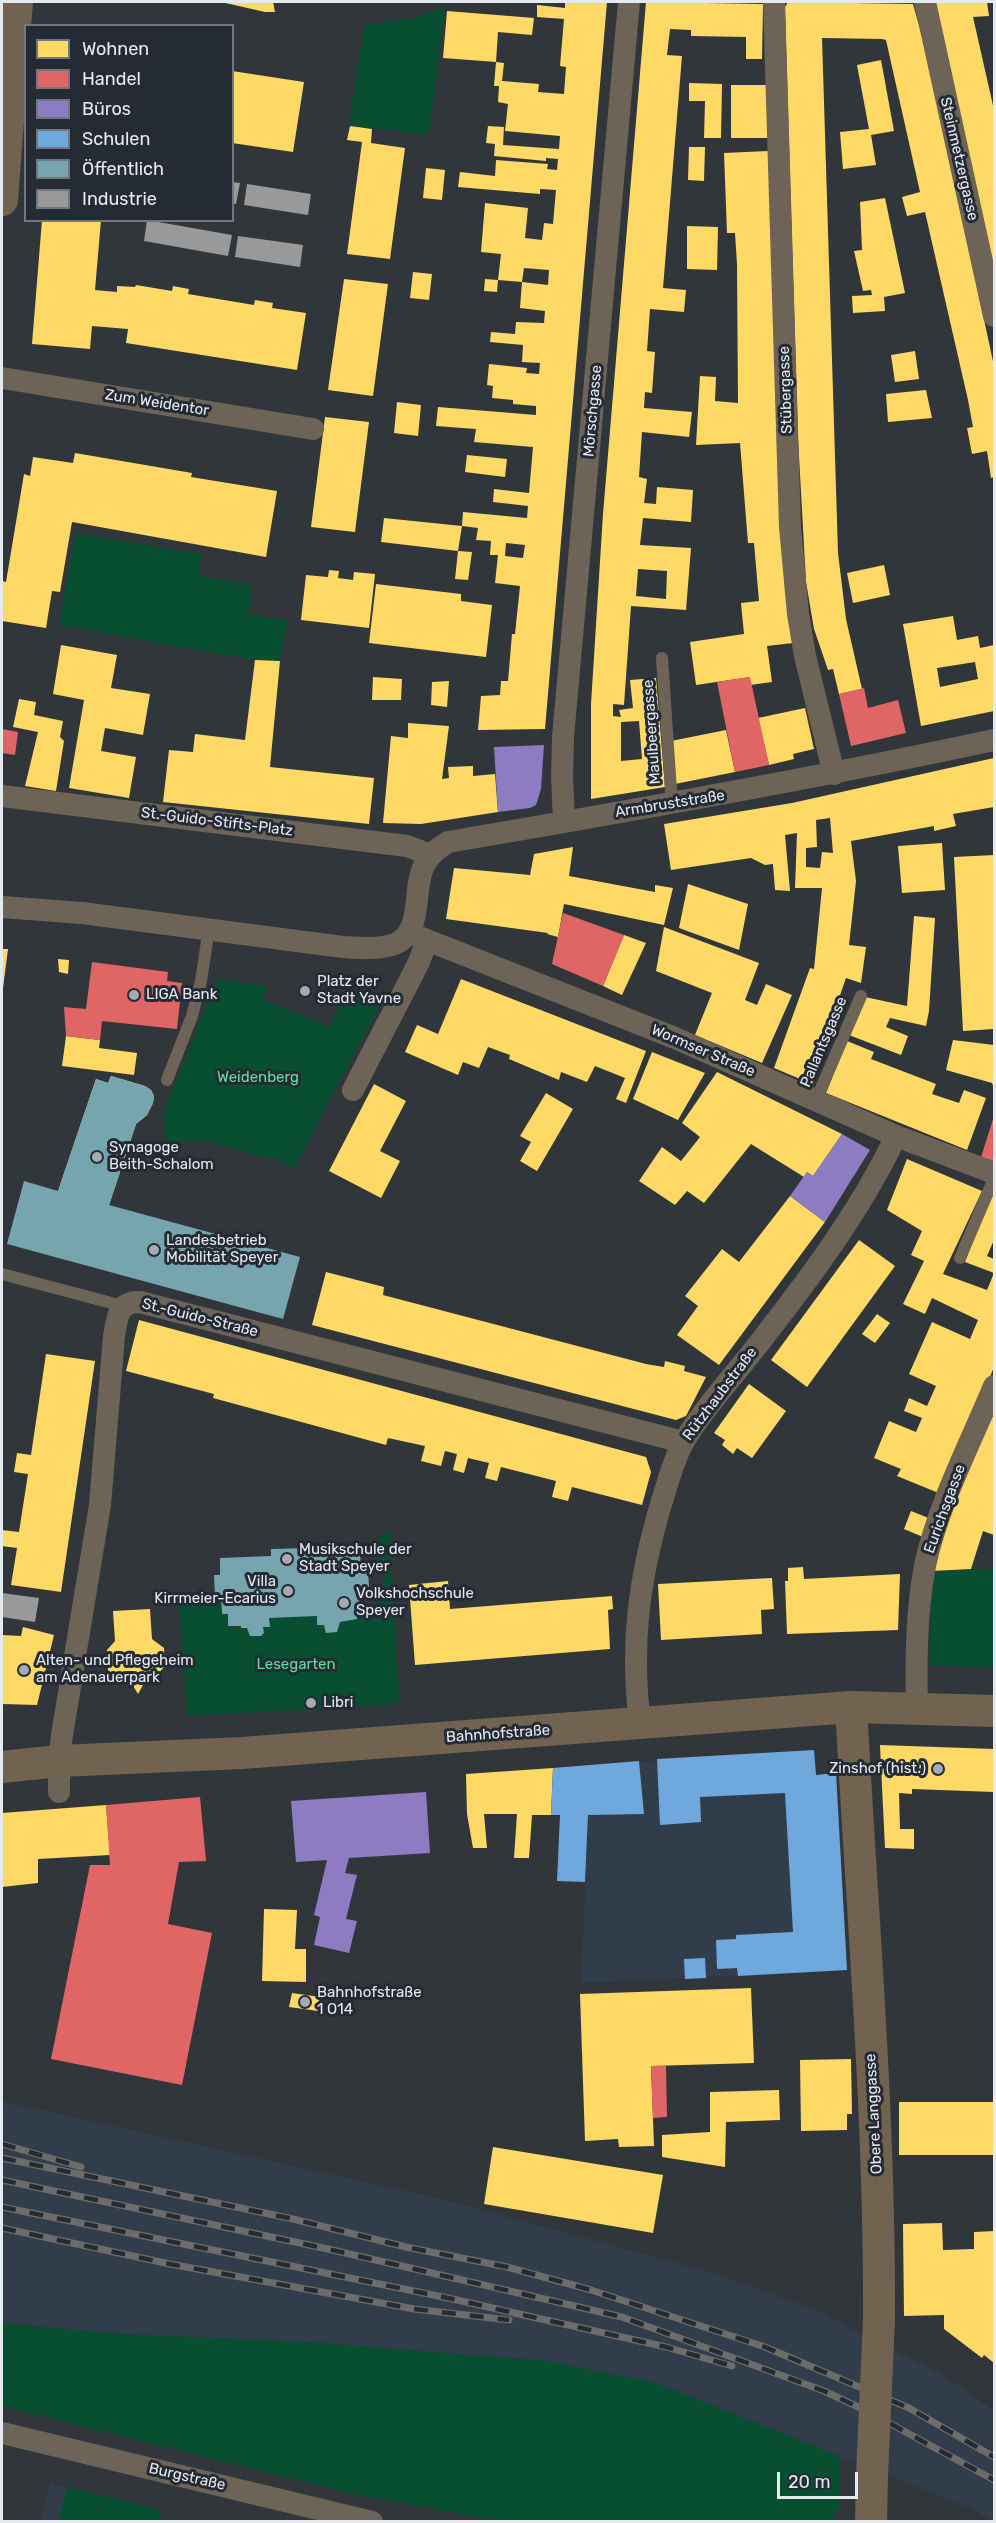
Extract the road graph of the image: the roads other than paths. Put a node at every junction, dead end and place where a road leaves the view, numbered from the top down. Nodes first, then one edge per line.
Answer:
1 (17, 2) edge
2 (629, 2) edge
3 (774, 2) edge
4 (925, 2) edge
5 (5, 105) edge
6 (2, 200) edge
7 (994, 316) edge
8 (2, 378) edge
9 (313, 429) dead end
10 (662, 657) dead end
11 (994, 740) edge
12 (834, 774) junction
13 (2, 796) edge
14 (672, 804) junction
15 (564, 820) junction
16 (431, 855) junction
17 (2, 907) edge
18 (209, 928) junction
19 (418, 937) junction
20 (861, 996) dead end
21 (167, 1080) dead end
22 (352, 1090) dead end
23 (816, 1100) junction
24 (896, 1136) junction
25 (994, 1175) edge
26 (960, 1257) dead end
27 (2, 1274) edge
28 (123, 1306) junction
29 (994, 1386) edge
30 (683, 1442) junction
31 (851, 1707) junction
32 (917, 1709) junction
33 (994, 1711) edge
34 (640, 1723) junction
35 (59, 1761) junction
36 (2, 1767) edge
37 (59, 1792) dead end
38 (2, 2433) edge
39 (372, 2522) edge
40 (871, 2522) edge

1 - 5 main road
2 - 15 street, Mörschgasse
3 - 12 street, Stübergasse
4 - 7 street, Steinmetzergasse
5 - 6 main road
8 - 9 street, Zum Weidentor
10 - 14 lane, Maulbeergasse
11 - 12 street, Armbruststraße
12 - 14 street, Armbruststraße
13 - 16 street, St.-Guido-Stifts-Platz
14 - 15 street, Armbruststraße
15 - 16 street, Armbruststraße
16 - 19 street
17 - 18 street
18 - 19 street
18 - 21 lane
19 - 22 street
19 - 23 street, Wormser Straße
20 - 23 lane, Pallantsgasse
23 - 24 street, Wormser Straße
24 - 25 street, Wormser Straße
24 - 30 street, Rützhaubstraße
25 - 26 lane
27 - 28 lane
28 - 30 street, St.-Guido-Straße
28 - 35 street, St.-Guido-Straße
29 - 32 street, Eurichsgasse
30 - 34 street, Rützhaubstraße
31 - 32 main road, Bahnhofstraße
31 - 34 main road, Bahnhofstraße
31 - 40 main road, Obere Langgasse, bridge
32 - 33 main road, Bahnhofstraße
34 - 35 main road, Bahnhofstraße
35 - 36 main road, Bahnhofstraße
35 - 37 street, St.-Guido-Straße
38 - 39 street, Burgstraße

